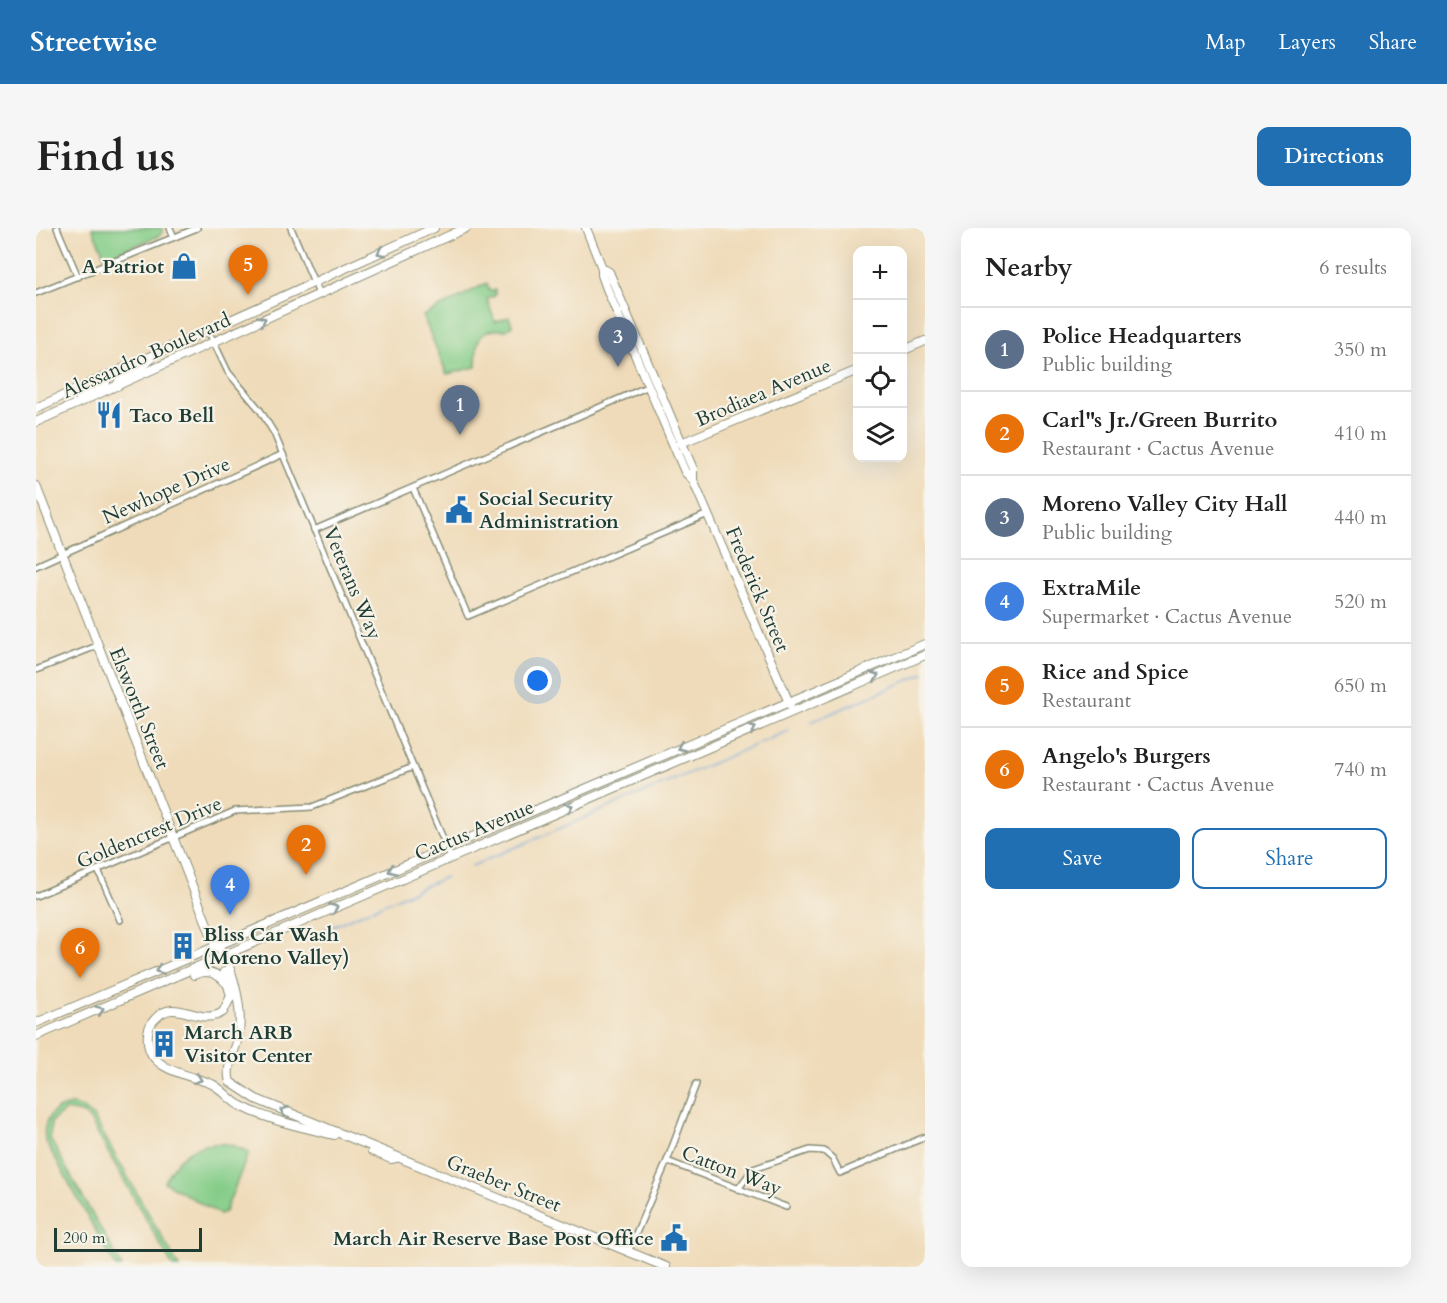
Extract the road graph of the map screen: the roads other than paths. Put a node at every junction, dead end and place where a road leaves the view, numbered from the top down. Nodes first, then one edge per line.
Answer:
1 (57, 228) edge
2 (170, 228) edge
3 (197, 228) edge
4 (291, 228) edge
5 (434, 228) edge
6 (465, 228) edge
7 (586, 228) edge
8 (174, 237) junction
9 (603, 268) junction
10 (78, 277) junction
11 (315, 282) junction
12 (607, 289) junction
13 (36, 293) edge
14 (319, 294) junction
15 (208, 330) junction
16 (634, 332) junction
17 (925, 341) edge
18 (214, 342) junction
19 (907, 349) edge
20 (157, 353) junction
21 (853, 372) edge
22 (108, 376) junction
23 (652, 384) junction
24 (117, 386) junction
25 (74, 405) junction
26 (36, 408) edge
27 (36, 422) edge
28 (681, 443) junction
29 (283, 454) junction
30 (693, 480) junction
31 (36, 486) edge
32 (413, 488) junction
33 (708, 514) junction
34 (315, 530) junction
35 (62, 554) junction
36 (36, 566) edge
37 (925, 644) edge
38 (97, 646) junction
39 (925, 655) edge
40 (36, 670) edge
41 (788, 702) junction
42 (793, 711) junction
43 (413, 767) junction
44 (173, 837) junction
45 (446, 847) junction
46 (451, 858) junction
47 (98, 870) junction
48 (36, 896) edge
49 (120, 920) dead end
50 (215, 945) junction
51 (220, 958) junction
52 (166, 981) junction
53 (228, 986) junction
54 (220, 1014) junction
55 (36, 1023) edge
56 (212, 1023) dead end
57 (36, 1036) edge
58 (696, 1084) dead end
59 (925, 1137) edge
60 (396, 1158) junction
61 (667, 1161) junction
62 (738, 1189) junction
63 (786, 1207) dead end
64 (628, 1252) junction
65 (666, 1267) edge

1 - 10 street
2 - 8 street
3 - 8 street
4 - 11 street
5 -> 11 main road, Alessandro Boulevard
6 - 14 main road, Alessandro Boulevard
7 - 9 main road, Frederick Street
8 - 10 street
9 - 12 main road, Frederick Street
9 - 16 main road, Frederick Street
10 - 13 street
11 - 14 street
11 - 15 main road, Alessandro Boulevard
12 - 16 main road
12 - 23 main road, Frederick Street
18 -> 14 main road, Alessandro Boulevard
15 - 18 street, Veterans Way
15 - 20 main road, Alessandro Boulevard
16 - 23 main road, Frederick Street
17 - 19 main road
18 - 24 main road, Alessandro Boulevard
18 - 29 street, Veterans Way
20 - 22 main road, Alessandro Boulevard
20 - 24 main road
21 - 28 main road, Brodiaea Avenue
22 - 25 main road
22 - 26 main road, Alessandro Boulevard
23 - 28 main road, Frederick Street
23 - 30 main road, Frederick Street
23 - 32 street
24 - 25 main road, Alessandro Boulevard
25 - 27 main road, Alessandro Boulevard
28 - 30 main road, Frederick Street
29 - 34 street, Veterans Way
29 - 35 street, Newhope Drive
30 - 33 main road, Frederick Street
31 - 35 main road, Elsworth Street
32 - 33 street
32 - 34 street
33 - 41 main road, Frederick Street
34 - 43 street, Veterans Way
35 - 36 street, Newhope Drive
35 - 38 main road, Elsworth Street
37 - 41 main road, Cactus Avenue
38 - 40 street
38 - 44 main road, Elsworth Street
42 -> 39 main road, Cactus Avenue
41 - 42 main road, Frederick Street
41 -> 45 main road, Cactus Avenue
46 -> 42 main road, Cactus Avenue
43 - 44 street, Goldencrest Drive
43 - 45 street, Veterans Way
44 - 47 street, Goldencrest Drive
44 - 50 main road, Elsworth Street
45 - 46 street, Veterans Way
45 -> 50 main road, Cactus Avenue
51 -> 46 main road, Cactus Avenue
47 - 48 street, Goldencrest Drive
47 - 49 street
50 - 51 main road, Elsworth Street
50 -> 55 main road, Cactus Avenue
51 - 52 main road, Cactus Avenue
51 - 53 main road
60 -> 51 main road, Graeber Street
52 - 53 main road
57 -> 52 main road, Cactus Avenue
53 - 54 main road
54 - 56 main road
54 -> 60 main road, Graeber Street
58 - 61 street
59 - 62 street
60 - 64 main road, Graeber Street
61 - 62 street, Catton Way
61 - 64 street
62 - 63 street, Catton Way
64 - 65 main road, Graeber Street

